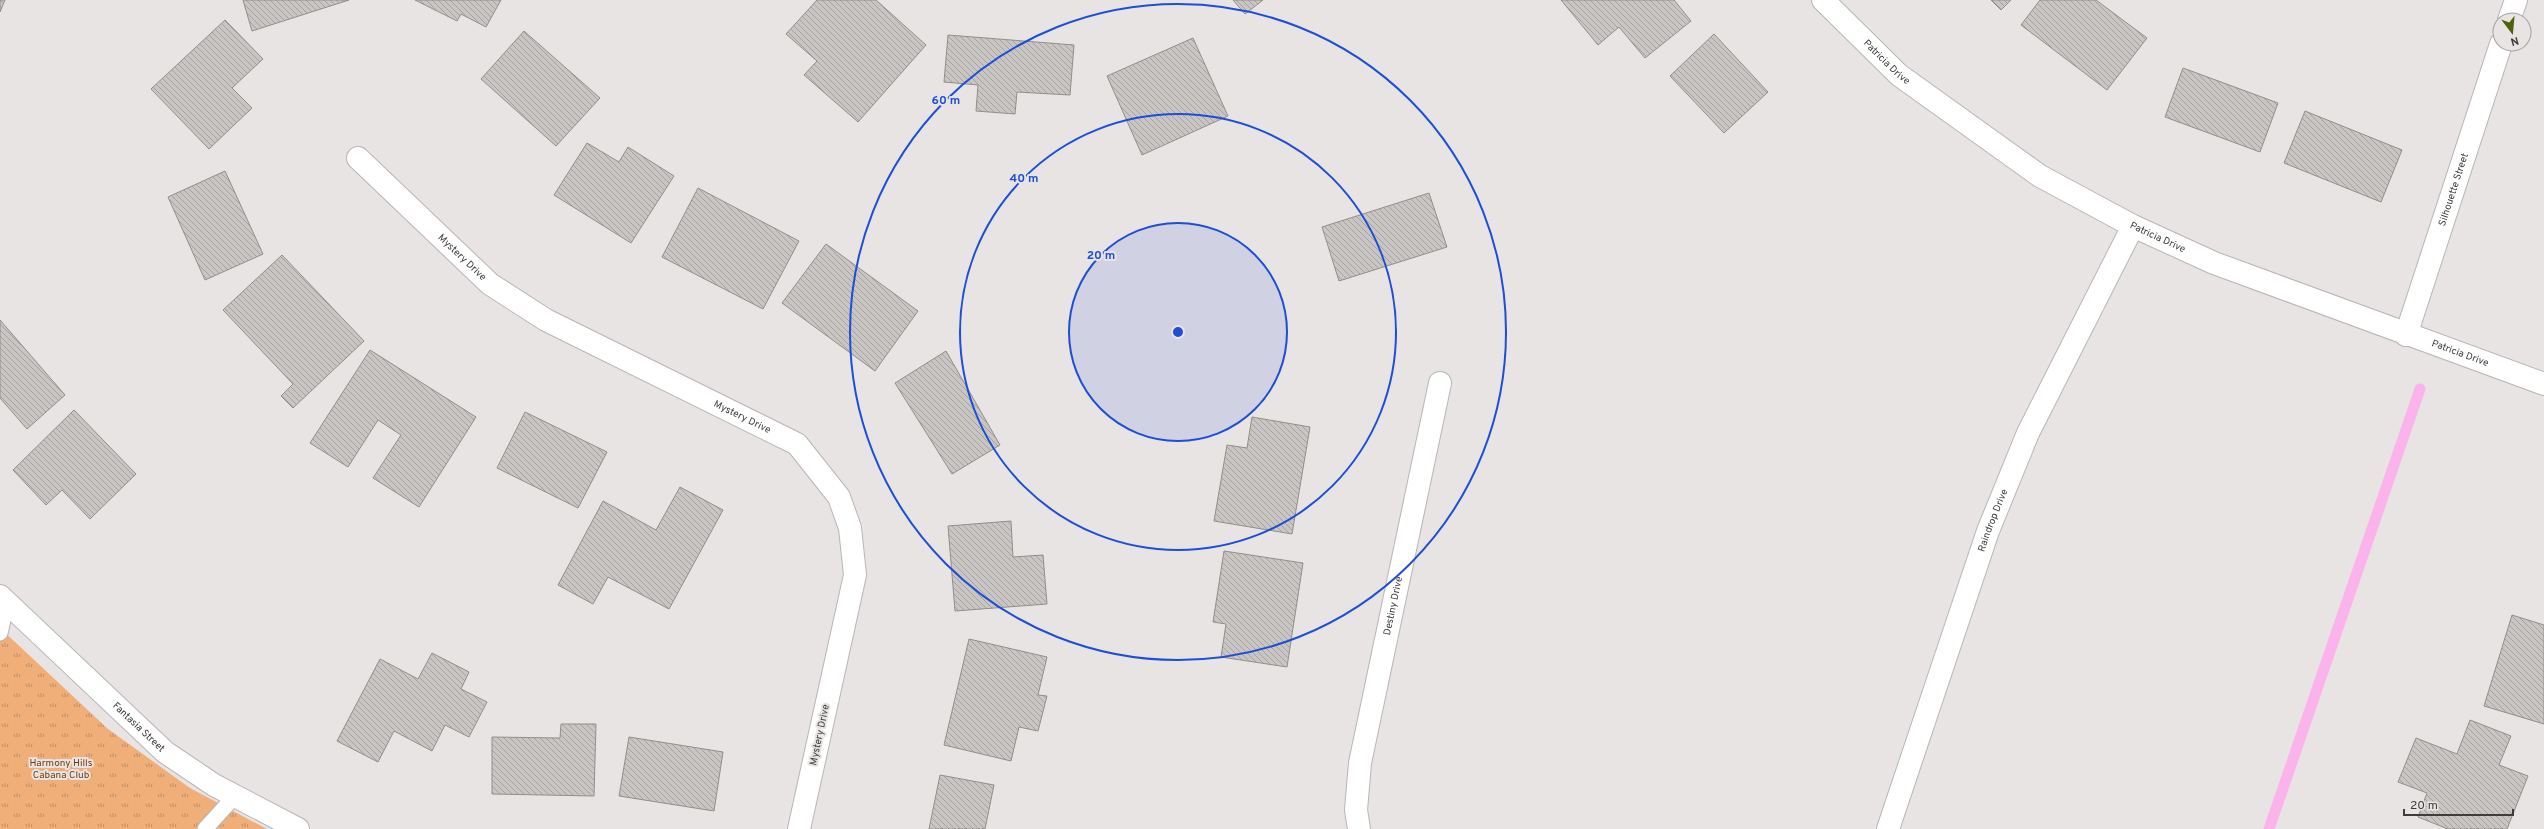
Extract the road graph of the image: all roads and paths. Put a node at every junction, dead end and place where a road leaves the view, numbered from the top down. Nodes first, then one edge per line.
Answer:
1 (1823, 0) edge
2 (2516, 0) edge
3 (2512, 12) edge
4 (2498, 52) edge
5 (358, 158) dead end
6 (2133, 226) junction
7 (2406, 335) junction
8 (1440, 383) dead end
9 (2544, 384) edge
10 (3, 600) edge
11 (0, 633) edge
12 (235, 796) junction
13 (205, 829) edge
14 (298, 829) edge
15 (799, 829) edge
16 (1359, 829) edge
17 (1888, 829) edge

1 - 6 street, Patricia Drive
2 - 3 street
4 - 7 street, Silhouette Street
5 - 15 street, Mystery Drive
6 - 7 street, Patricia Drive
6 - 17 street, Raindrop Drive
7 - 9 street, Patricia Drive
8 - 16 street, Destiny Drive
10 - 11 lane
10 - 12 street, Fantasia Street
12 - 13 lane
12 - 14 street, Fantasia Street

